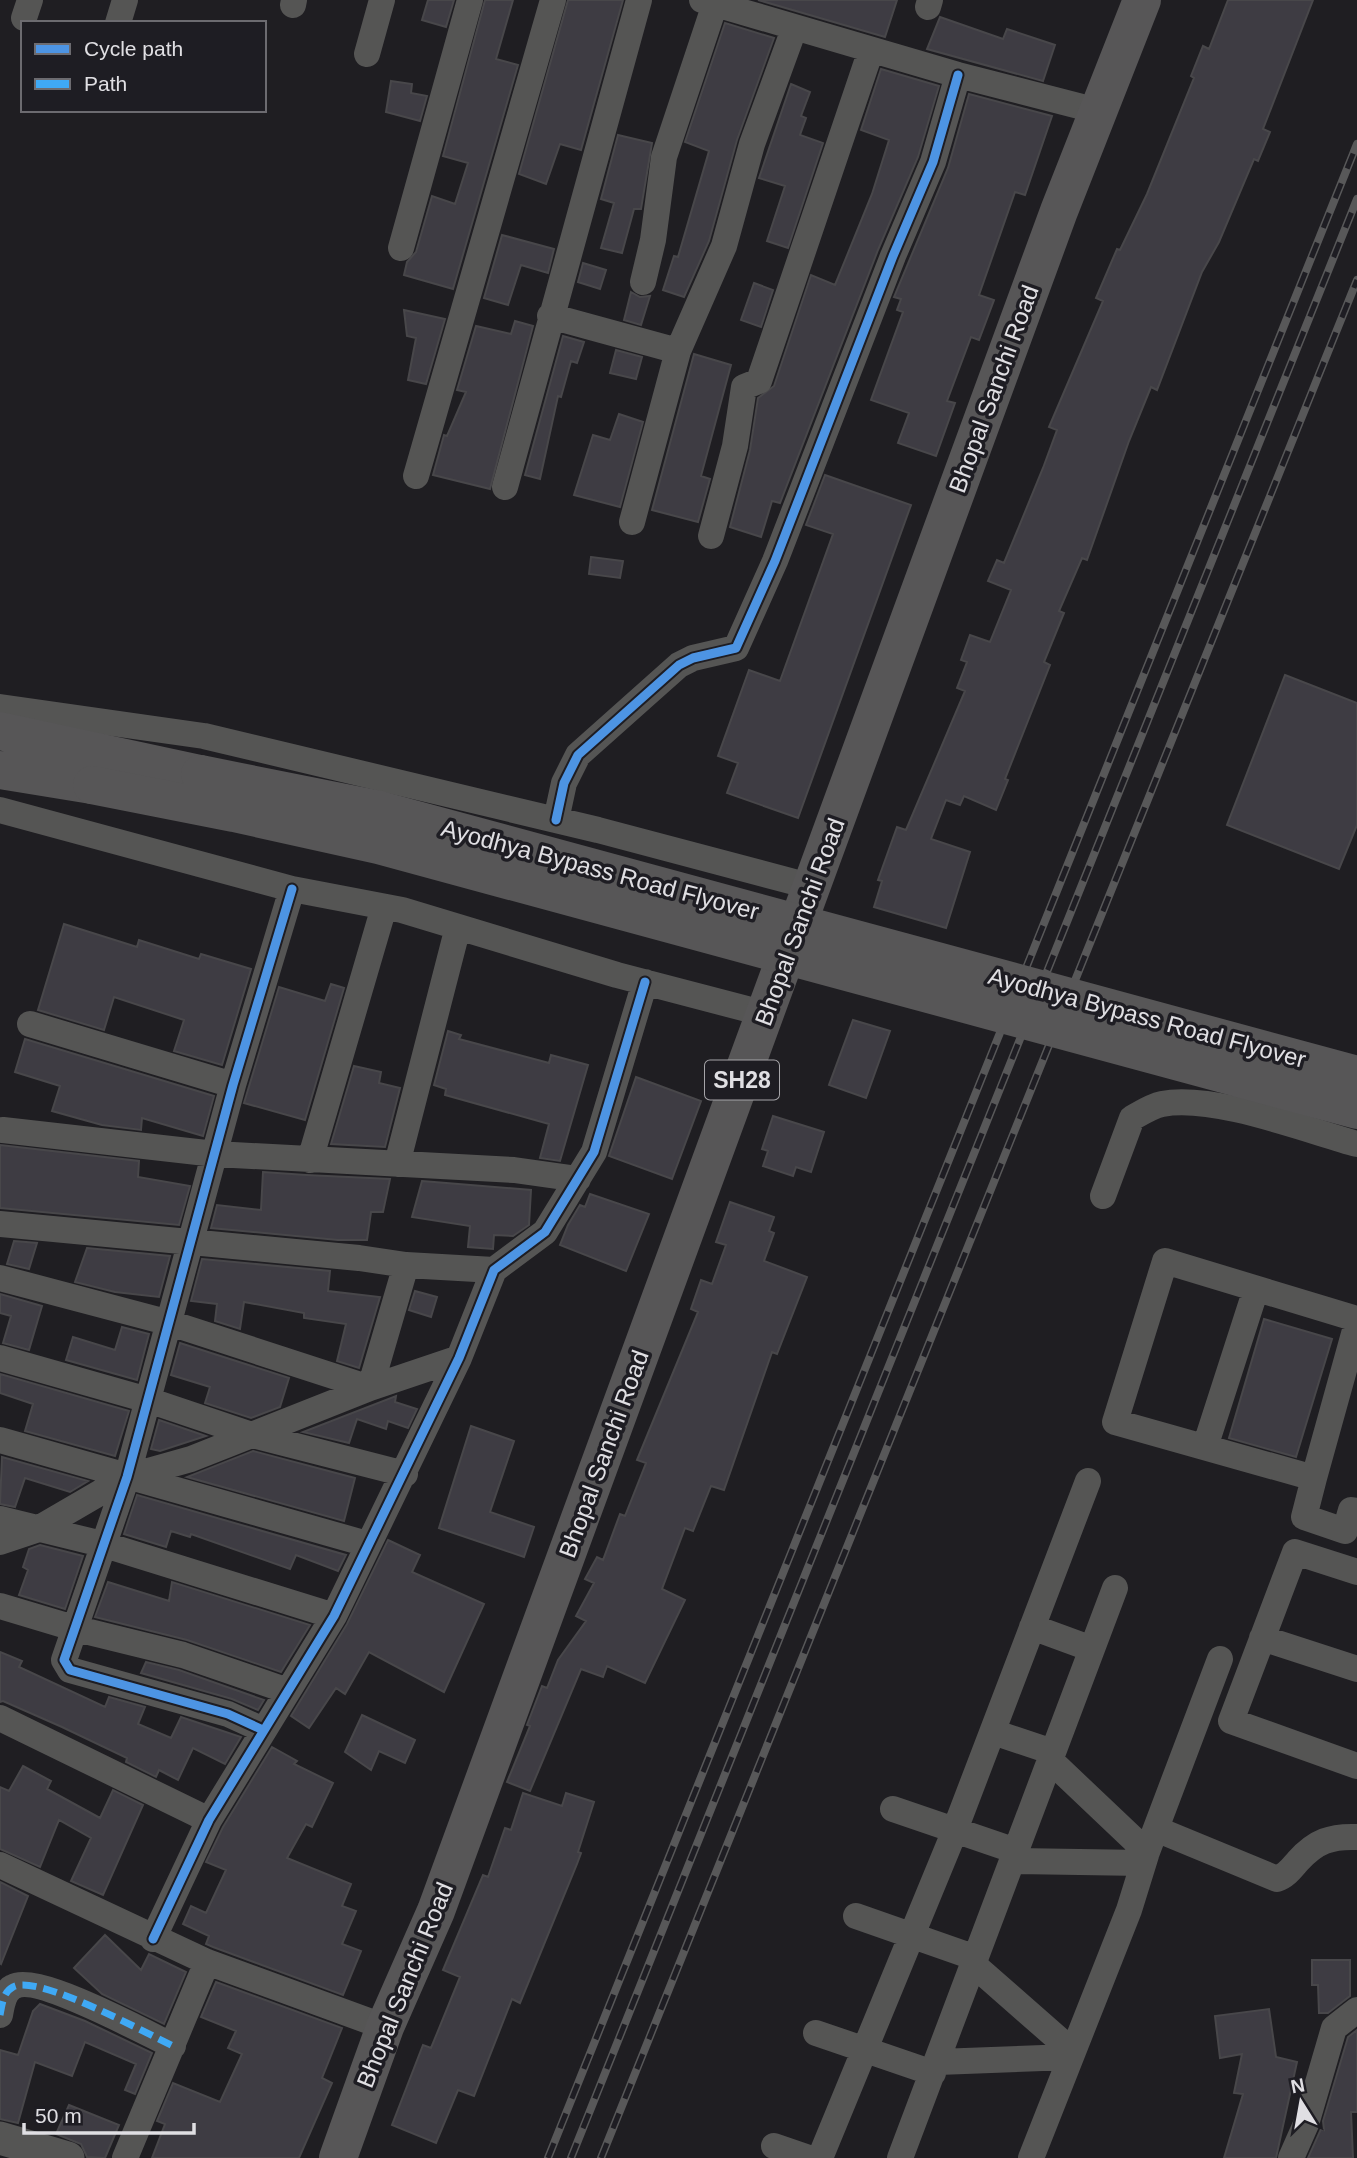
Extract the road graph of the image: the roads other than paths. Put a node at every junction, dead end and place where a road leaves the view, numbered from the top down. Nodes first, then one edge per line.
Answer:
1 (125, 0) edge
2 (383, 0) edge
3 (470, 0) edge
4 (553, 0) edge
5 (639, 0) edge
6 (1142, 0) edge
7 (709, 2) edge
8 (119, 21) edge
9 (794, 29) junction
10 (871, 50) junction
11 (367, 54) dead end
12 (958, 75) junction
13 (1098, 111) junction
14 (401, 248) dead end
15 (643, 282) dead end
16 (550, 316) junction
17 (678, 351) junction
18 (416, 476) dead end
19 (505, 487) dead end
20 (632, 522) dead end
21 (711, 536) dead end
22 (0, 706) edge
23 (0, 730) edge
24 (0, 770) edge
25 (0, 810) edge
26 (556, 820) junction
27 (813, 887) junction
28 (292, 889) junction
29 (384, 907) junction
30 (458, 927) junction
31 (645, 982) junction
32 (766, 1014) junction
33 (30, 1024) dead end
34 (1357, 1075) edge
35 (233, 1085) junction
36 (1357, 1110) edge
37 (3, 1130) dead end
38 (1357, 1144) edge
39 (215, 1154) junction
40 (310, 1160) junction
41 (397, 1164) junction
42 (578, 1180) junction
43 (1103, 1196) dead end
44 (0, 1224) edge
45 (192, 1241) junction
46 (407, 1265) junction
47 (494, 1270) junction
48 (0, 1278) edge
49 (1256, 1289) junction
50 (1357, 1321) edge
51 (170, 1323) junction
52 (459, 1357) junction
53 (0, 1358) edge
54 (370, 1388) junction
55 (149, 1400) junction
56 (249, 1434) junction
57 (0, 1440) edge
58 (1205, 1447) junction
59 (405, 1474) junction
60 (127, 1477) junction
61 (1314, 1478) junction
62 (1088, 1481) dead end
63 (1355, 1503) edge
64 (0, 1519) edge
65 (36, 1530) junction
66 (0, 1542) edge
67 (102, 1544) junction
68 (367, 1544) junction
69 (1357, 1572) edge
70 (1115, 1588) dead end
71 (2, 1612) edge
72 (334, 1616) junction
73 (1032, 1627) junction
74 (77, 1629) junction
75 (1262, 1638) junction
76 (1092, 1649) junction
77 (1220, 1659) dead end
78 (1357, 1669) edge
79 (288, 1690) junction
80 (0, 1718) edge
81 (262, 1730) junction
82 (993, 1732) junction
83 (1052, 1756) junction
84 (1357, 1766) edge
85 (893, 1809) dead end
86 (209, 1820) junction
87 (956, 1829) junction
88 (1357, 1837) edge
89 (1149, 1848) junction
90 (1014, 1856) junction
91 (0, 1865) edge
92 (856, 1916) dead end
93 (912, 1937) junction
94 (153, 1939) junction
95 (207, 1962) junction
96 (975, 1962) junction
97 (1357, 2010) edge
98 (0, 2015) edge
99 (385, 2027) junction
100 (816, 2033) dead end
101 (173, 2046) junction
102 (865, 2049) junction
103 (1071, 2054) junction
104 (936, 2067) junction
105 (0, 2138) edge
106 (774, 2146) dead end
107 (68, 2158) edge
108 (125, 2158) edge
109 (338, 2158) edge
110 (809, 2158) edge
111 (820, 2158) edge
112 (900, 2158) edge
113 (1031, 2158) edge
114 (1291, 2158) edge

1 - 8 street
2 - 11 street
3 - 14 street
4 - 18 street
5 - 16 street
6 - 13 main road, Bhopal Sanchi Road / SH28
7 - 9 street
7 - 15 street
9 - 10 street
9 - 17 street
10 - 12 street
10 - 21 street
12 - 13 street
12 - 26 street
13 - 27 main road, Bhopal Sanchi Road / SH28
16 - 17 street
16 - 19 street
17 - 20 street
22 - 26 street
23 - 34 main road, Ayodhya Bypass Road Flyover, bridge
24 - 36 main road, Ayodhya Bypass Road Flyover, bridge
25 - 28 street
26 - 27 street
27 - 32 main road, Bhopal Sanchi Road / SH28
28 - 29 street
28 - 35 street
29 - 30 street
29 - 40 street
30 - 31 street
30 - 41 street
31 - 32 street
31 - 42 street
32 - 99 main road, Bhopal Sanchi Road / SH28
33 - 35 street
35 - 39 street
37 - 39 street
38 - 43 street
39 - 40 street
39 - 45 street
40 - 41 street
41 - 42 street
42 - 47 street
44 - 45 street
45 - 46 street
45 - 51 street
46 - 47 street
46 - 54 street
47 - 52 street
48 - 51 street
49 - 50 street
49 - 58 street
49 - 58 street
50 - 61 street
51 - 54 street
51 - 55 street
52 - 54 street
52 - 59 street
53 - 55 street
54 - 56 street
55 - 56 street
55 - 60 street
56 - 59 street
56 - 60 street
57 - 60 street
58 - 61 street
59 - 68 street
60 - 65 street
60 - 67 street
60 - 68 street
61 - 63 street
62 - 73 street
64 - 65 street
65 - 66 street
65 - 67 street
67 - 72 street
67 - 74 street
68 - 72 street
69 - 75 street
70 - 76 street
71 - 74 street
72 - 79 street
73 - 76 street
73 - 82 street
74 - 79 street
74 - 81 street
75 - 78 street
75 - 84 street
76 - 83 street
77 - 89 street
79 - 81 street
80 - 86 street
81 - 86 street
82 - 83 street
82 - 87 street
83 - 89 street
83 - 90 street
85 - 87 street
86 - 94 street
87 - 90 street
87 - 93 street
88 - 89 street
89 - 90 street
89 - 103 street
90 - 96 street
91 - 94 street
92 - 93 street
93 - 96 street
93 - 102 street
94 - 95 street
95 - 99 street
95 - 101 street
96 - 103 street
96 - 104 street
97 - 114 street
98 - 101 street
99 - 109 main road, Bhopal Sanchi Road / SH28
100 - 102 street
101 - 108 street
102 - 104 street
102 - 111 street
103 - 104 street
103 - 113 street
104 - 112 street
105 - 107 street
106 - 110 street

